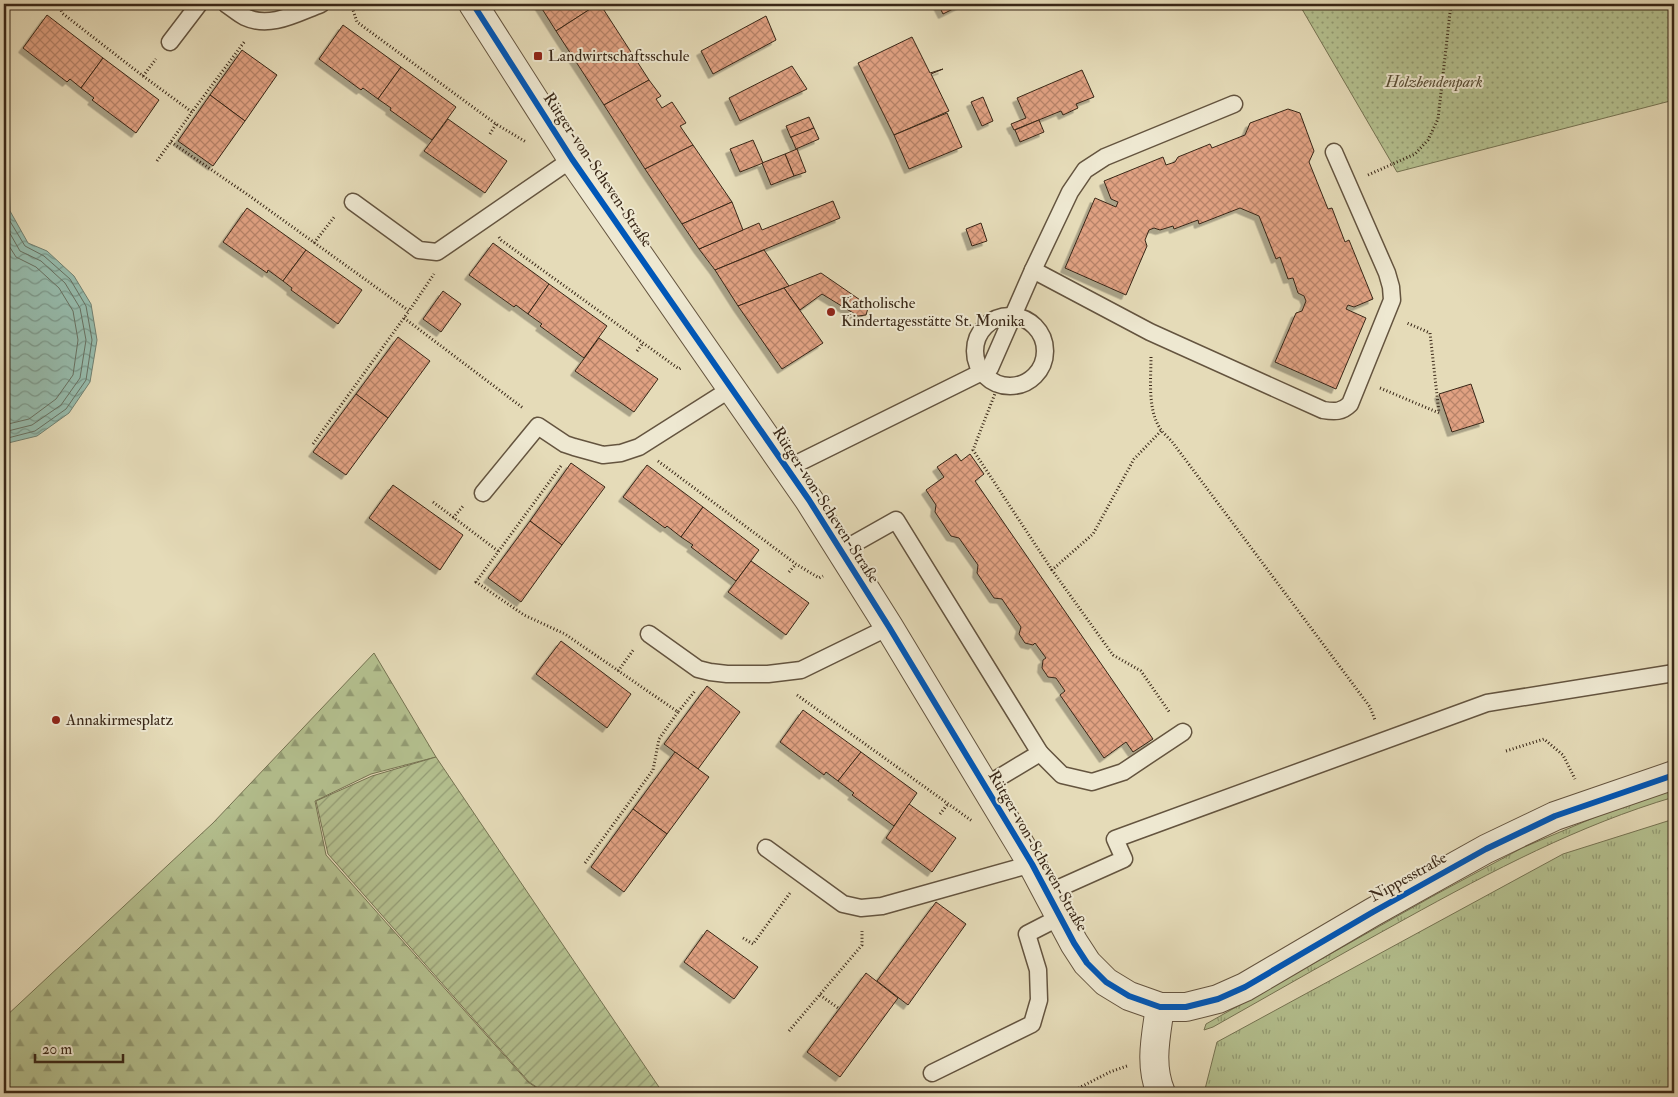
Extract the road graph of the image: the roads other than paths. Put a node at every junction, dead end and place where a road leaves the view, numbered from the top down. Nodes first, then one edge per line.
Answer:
1 (199, 4) edge
2 (226, 4) edge
3 (321, 4) edge
4 (473, 4) edge
5 (170, 42) dead end
6 (1234, 104) dead end
7 (1334, 152) dead end
8 (572, 159) junction
9 (353, 202) road end
10 (1033, 270) junction
11 (1014, 316) junction
12 (983, 373) junction
13 (732, 388) junction
14 (788, 468) junction
15 (483, 493) dead end
16 (845, 557) junction
17 (889, 627) junction
18 (649, 634) dead end
19 (1674, 672) edge
20 (1183, 732) road end
21 (1040, 753) junction
22 (1674, 775) edge
23 (991, 796) junction
24 (766, 848) dead end
25 (1032, 864) junction
26 (1048, 893) junction
27 (1060, 917) junction
28 (1160, 1006) junction
29 (932, 1073) dead end
30 (1161, 1093) edge

1 - 5 lane
2 - 3 lane
4 - 8 street, Rütger-von-Scheven-Straße
6 - 10 lane
7 - 10 lane
8 - 9 lane
8 - 13 street, Rütger-von-Scheven-Straße
10 - 11 lane
11 - 12 lane
11 - 12 lane
11 - 12 lane
12 - 14 lane
13 - 14 street, Rütger-von-Scheven-Straße
13 - 15 lane
14 - 16 street, Rütger-von-Scheven-Straße
16 - 17 street, Rütger-von-Scheven-Straße
16 - 21 lane
17 - 18 lane
17 - 23 street, Rütger-von-Scheven-Straße
19 - 26 lane
20 - 21 lane
21 - 23 lane
22 - 28 street, Nippesstraße
23 - 25 street, Rütger-von-Scheven-Straße
24 - 25 lane
25 - 26 street, Rütger-von-Scheven-Straße
26 - 27 street, Rütger-von-Scheven-Straße
27 - 28 street, Rütger-von-Scheven-Straße
27 - 29 lane
28 - 30 street

